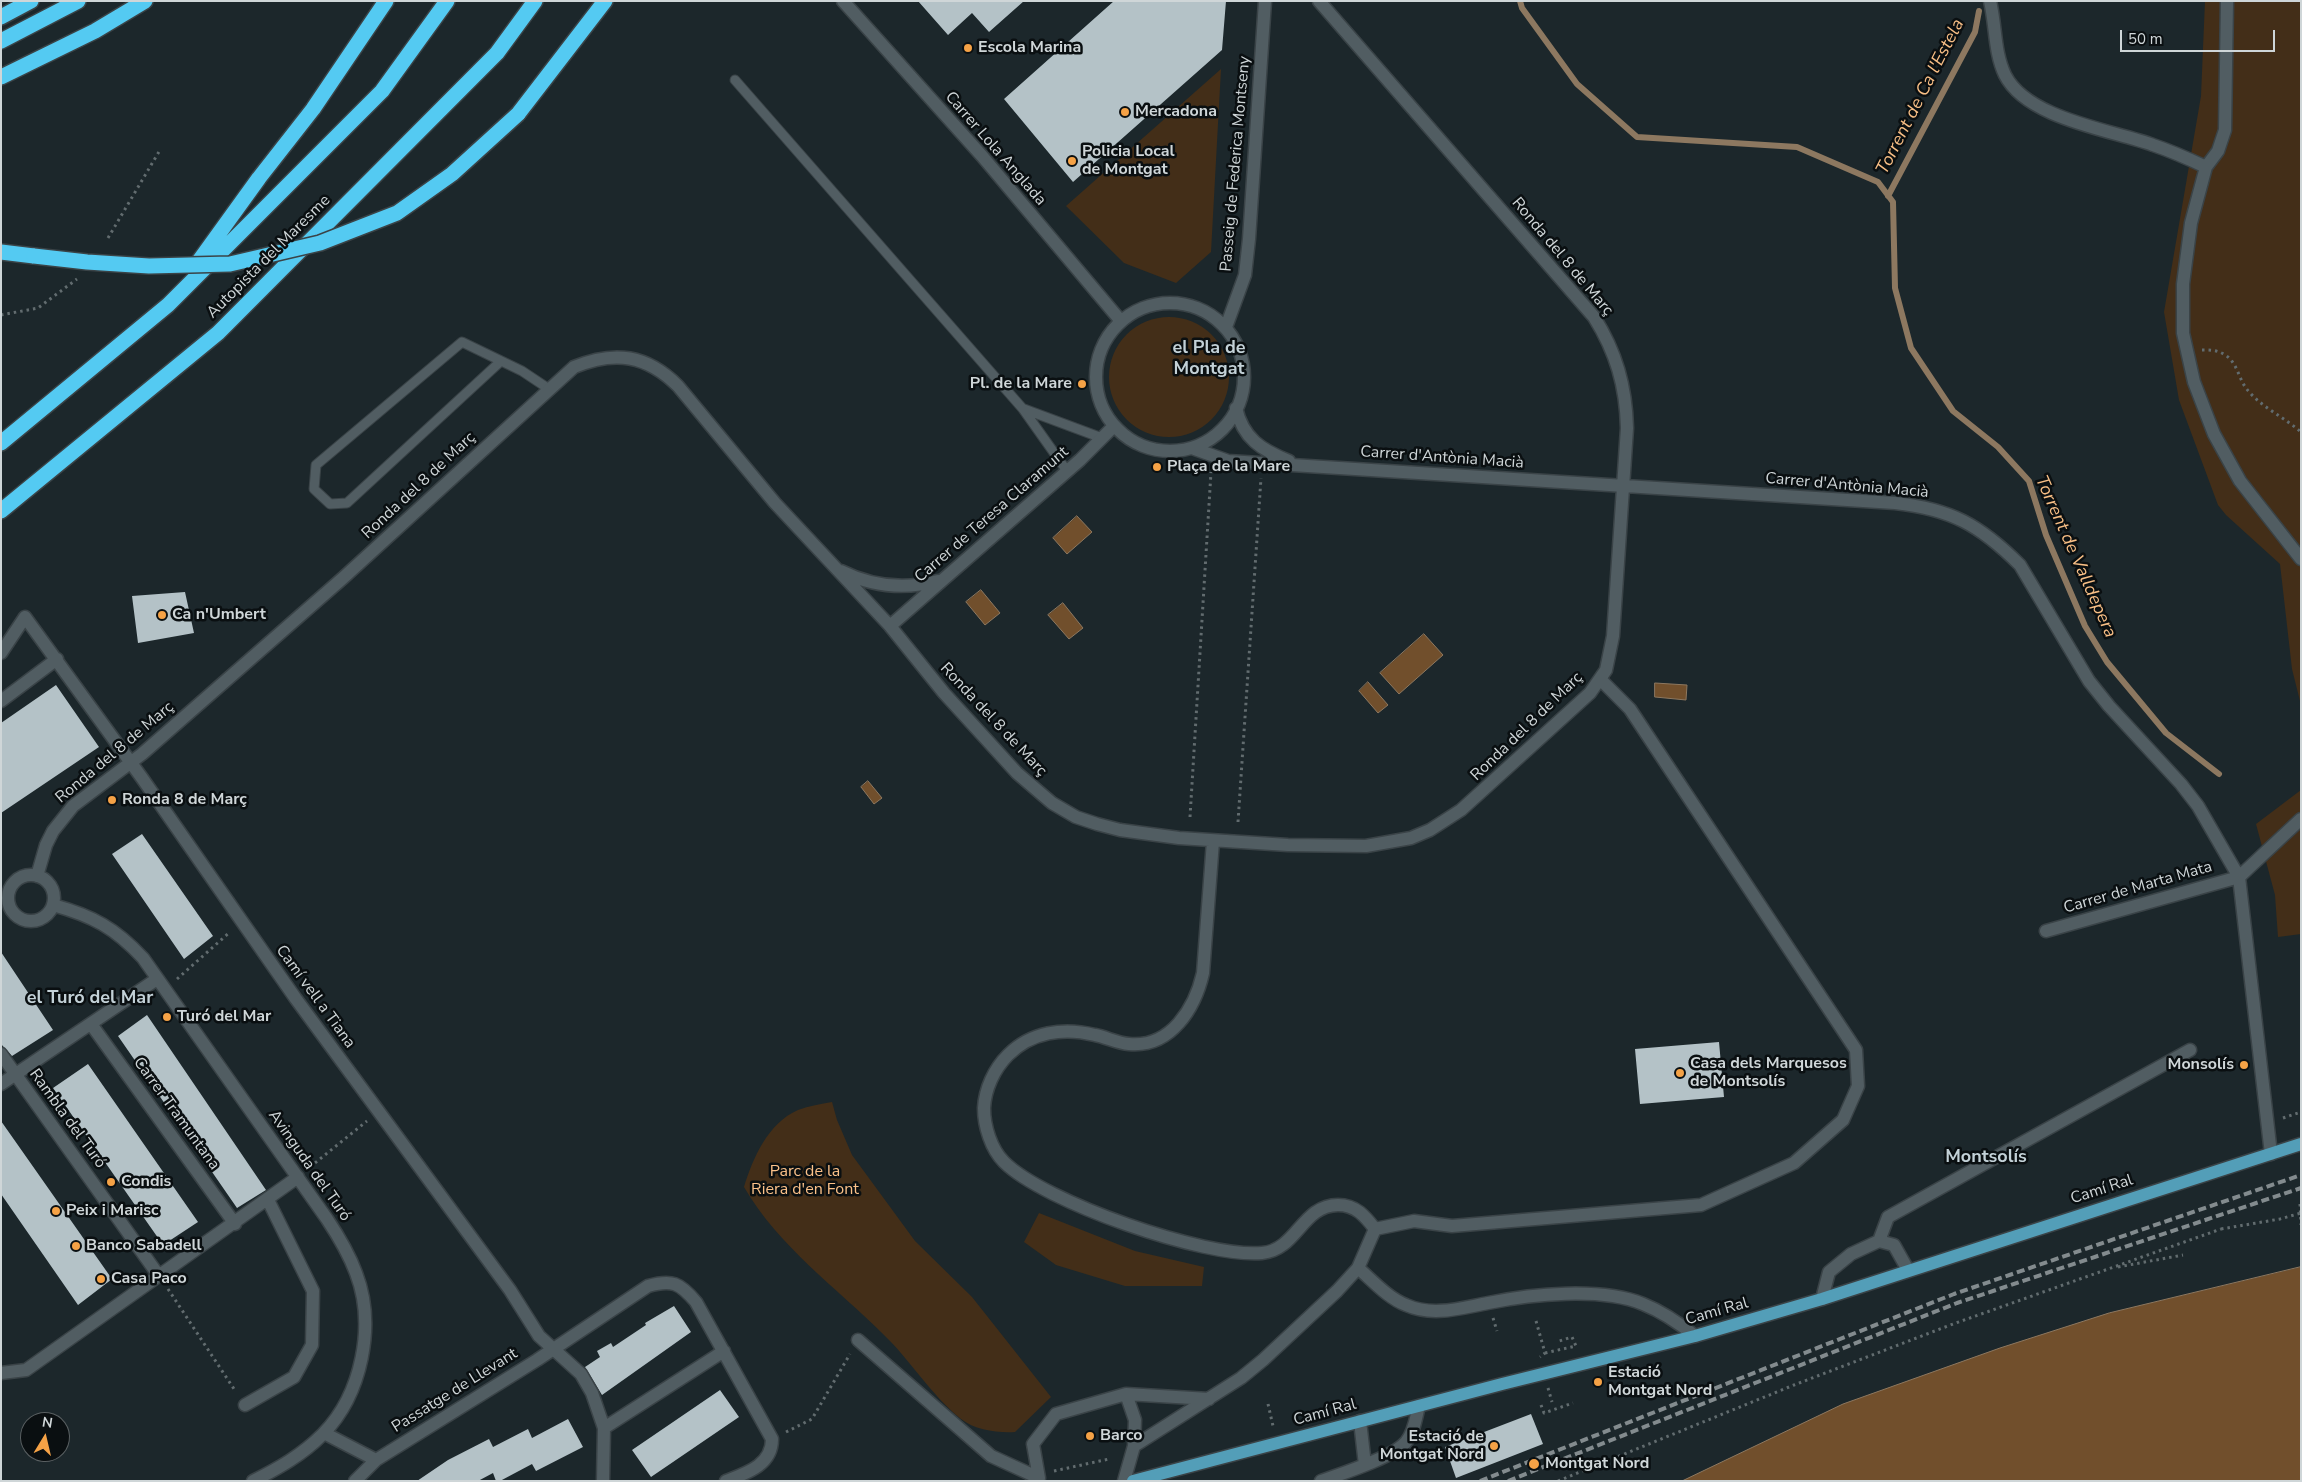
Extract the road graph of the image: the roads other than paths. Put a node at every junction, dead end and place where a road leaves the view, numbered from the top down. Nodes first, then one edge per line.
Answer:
1 (31, 1) edge
2 (78, 1) edge
3 (145, 1) edge
4 (386, 1) edge
5 (448, 1) edge
6 (535, 1) edge
7 (605, 1) edge
8 (843, 1) edge
9 (1265, 1) edge
10 (1319, 1) edge
11 (1990, 1) edge
12 (2227, 1) edge
13 (1, 17) edge
14 (1, 41) edge
15 (1, 76) edge
16 (735, 80) dead end
17 (2206, 167) junction
18 (1, 252) edge
19 (168, 305) junction
20 (1120, 320) junction
21 (1226, 327) junction
22 (501, 361) junction
23 (549, 389) junction
24 (1236, 408) junction
25 (1023, 409) junction
26 (1113, 427) junction
27 (1102, 438) junction
28 (1, 443) edge
29 (1192, 448) junction
30 (1301, 465) junction
31 (1067, 471) junction
32 (1622, 486) junction
33 (1, 510) edge
34 (2301, 559) edge
35 (836, 569) junction
36 (943, 579) junction
37 (890, 626) junction
38 (1, 653) edge
39 (57, 659) junction
40 (1600, 679) junction
41 (1, 701) edge
42 (130, 762) junction
43 (2301, 819) edge
44 (1213, 841) junction
45 (37, 876) junction
46 (2239, 876) junction
47 (5, 903) edge
48 (53, 905) junction
49 (2046, 931) dead end
50 (161, 984) junction
51 (91, 1024) junction
52 (2190, 1050) dead end
53 (1, 1054) edge
54 (15, 1075) junction
55 (1, 1084) edge
56 (2301, 1144) edge
57 (2272, 1154) junction
58 (298, 1177) junction
59 (268, 1200) junction
60 (234, 1224) junction
61 (1375, 1229) junction
62 (1879, 1241) junction
63 (1358, 1268) junction
64 (1908, 1270) junction
65 (159, 1276) junction
66 (1822, 1299) junction
67 (1695, 1336) junction
68 (858, 1340) road end
69 (551, 1350) junction
70 (724, 1351) junction
71 (1, 1373) edge
72 (1126, 1394) junction
73 (1209, 1399) junction
74 (245, 1405) road end
75 (1419, 1406) junction
76 (1360, 1421) junction
77 (604, 1428) junction
78 (324, 1433) junction
79 (1134, 1446) junction
80 (376, 1460) junction
81 (1365, 1465) junction
82 (253, 1481) edge
83 (355, 1481) edge
84 (603, 1481) edge
85 (726, 1481) edge
86 (1124, 1481) edge
87 (1133, 1481) edge
88 (1322, 1481) edge

1 - 13 highway
2 - 14 highway
3 - 15 highway
4 - 19 highway
5 - 19 highway
6 - 33 highway, Autopista del Maresme
7 - 18 highway, bridge
8 - 20 street, Carrer Lola Anglada
9 - 21 street, Passeig de Federica Montseny
10 - 32 street, Ronda del 8 de Març
11 - 17 street
12 - 17 street
16 - 25 lane
17 - 34 street
19 - 28 highway
20 - 21 street
20 - 26 street
21 - 24 street
22 - 22 lane
22 - 23 lane
23 - 35 street, Ronda del 8 de Març
23 - 42 street, Ronda del 8 de Març
24 - 29 street
24 - 30 street, Carrer d'Antònia Macià
25 - 27 lane
25 - 31 lane
26 - 27 street, Carrer de Teresa Claramunt
26 - 29 street
27 - 31 street, Carrer de Teresa Claramunt
29 - 30 street, Carrer d'Antònia Macià
30 - 32 street, Carrer d'Antònia Macià
31 - 36 street, Carrer de Teresa Claramunt
32 - 40 street, Ronda del 8 de Març
32 - 46 street, Carrer d'Antònia Macià
35 - 36 street, Ronda del 8 de Març
35 - 37 street, Ronda del 8 de Març
36 - 37 street, Carrer de Teresa Claramunt
37 - 44 street, Ronda del 8 de Març
38 - 39 street, Camí vell a Tiana
39 - 41 street
39 - 42 street, Camí vell a Tiana
40 - 44 street, Ronda del 8 de Març
40 - 61 street
42 - 45 street, Ronda del 8 de Març
42 - 69 street, Camí vell a Tiana
43 - 46 street
44 - 61 street
45 - 47 street
45 - 48 street
46 - 49 street, Carrer de Marta Mata
46 - 57 street
47 - 48 street
48 - 50 street, Avinguda del Turó
50 - 51 street
50 - 58 street, Avinguda del Turó
51 - 54 street
51 - 60 street, Carrer Tramuntana
52 - 62 street
53 - 54 street, Rambla del Turó
54 - 55 street
54 - 65 street, Rambla del Turó
56 - 57 main road, Camí Ral
57 - 64 main road, Camí Ral
58 - 59 street
58 - 78 street, Avinguda del Turó
59 - 60 street
59 - 74 street
60 - 65 street
61 - 63 street
62 - 64 street
62 - 66 street
63 - 67 street
63 - 73 street
64 - 66 main road, Camí Ral
65 - 71 street
66 - 67 main road, Camí Ral
67 - 75 main road, Camí Ral
68 - 72 street
69 - 70 street, Passatge de Llevant
69 - 77 street
69 - 80 street, Passatge de Llevant
70 - 77 street
70 - 85 street, Passatge de Llevant
72 - 73 street
72 - 79 street
73 - 79 street
75 - 76 main road, Camí Ral
75 - 81 street
76 - 81 street
76 - 87 main road, Camí Ral
77 - 84 street
78 - 80 street
78 - 82 street, Avinguda del Turó
79 - 86 street
80 - 83 street, Passatge de Llevant
81 - 88 street

